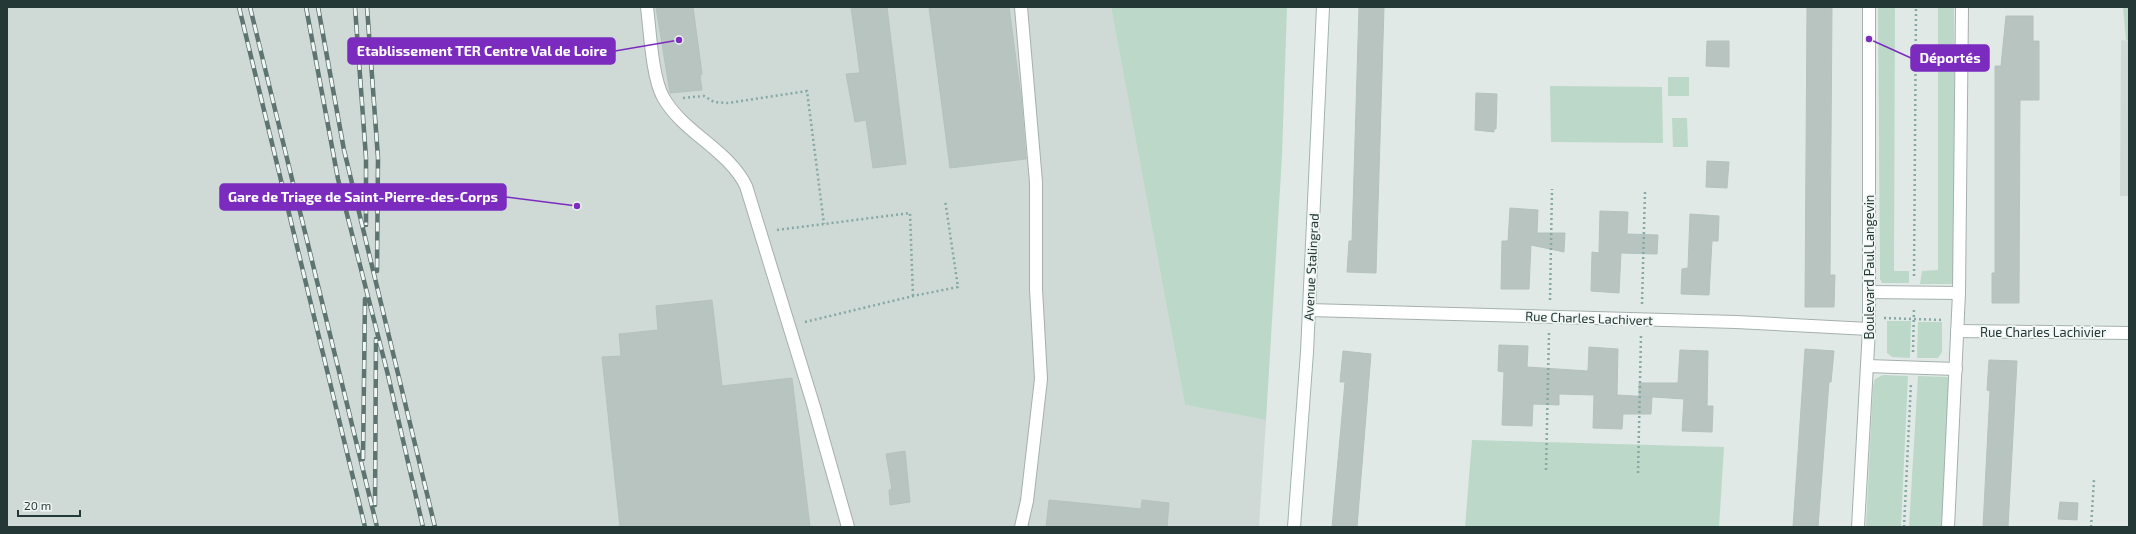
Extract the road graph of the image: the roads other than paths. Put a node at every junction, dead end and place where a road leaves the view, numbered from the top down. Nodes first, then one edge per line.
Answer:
1 (647, 7) edge
2 (1021, 7) edge
3 (1323, 7) edge
4 (1869, 7) edge
5 (1962, 7) edge
6 (1869, 292) junction
7 (1959, 293) junction
8 (1309, 310) junction
9 (1869, 323) junction
10 (1957, 326) junction
11 (2129, 333) edge
12 (1867, 366) junction
13 (1956, 369) junction
14 (848, 527) edge
15 (1020, 527) edge
16 (1294, 527) edge
17 (1858, 527) edge
18 (1948, 527) edge

1 - 14 street
2 - 15 street
3 - 8 street, Avenue Stalingrad
4 - 6 street, Boulevard Paul Langevin
5 - 7 street
6 - 7 street
6 - 9 street, Boulevard Paul Langevin
7 - 10 street
8 - 9 street, Rue Charles Lachivert
8 - 16 street, Avenue Stalingrad
9 - 12 street, Boulevard Paul Langevin
10 - 11 street, Rue Charles Lachivier
10 - 13 street
12 - 13 street
12 - 17 street, Boulevard Paul Langevin
13 - 18 street

